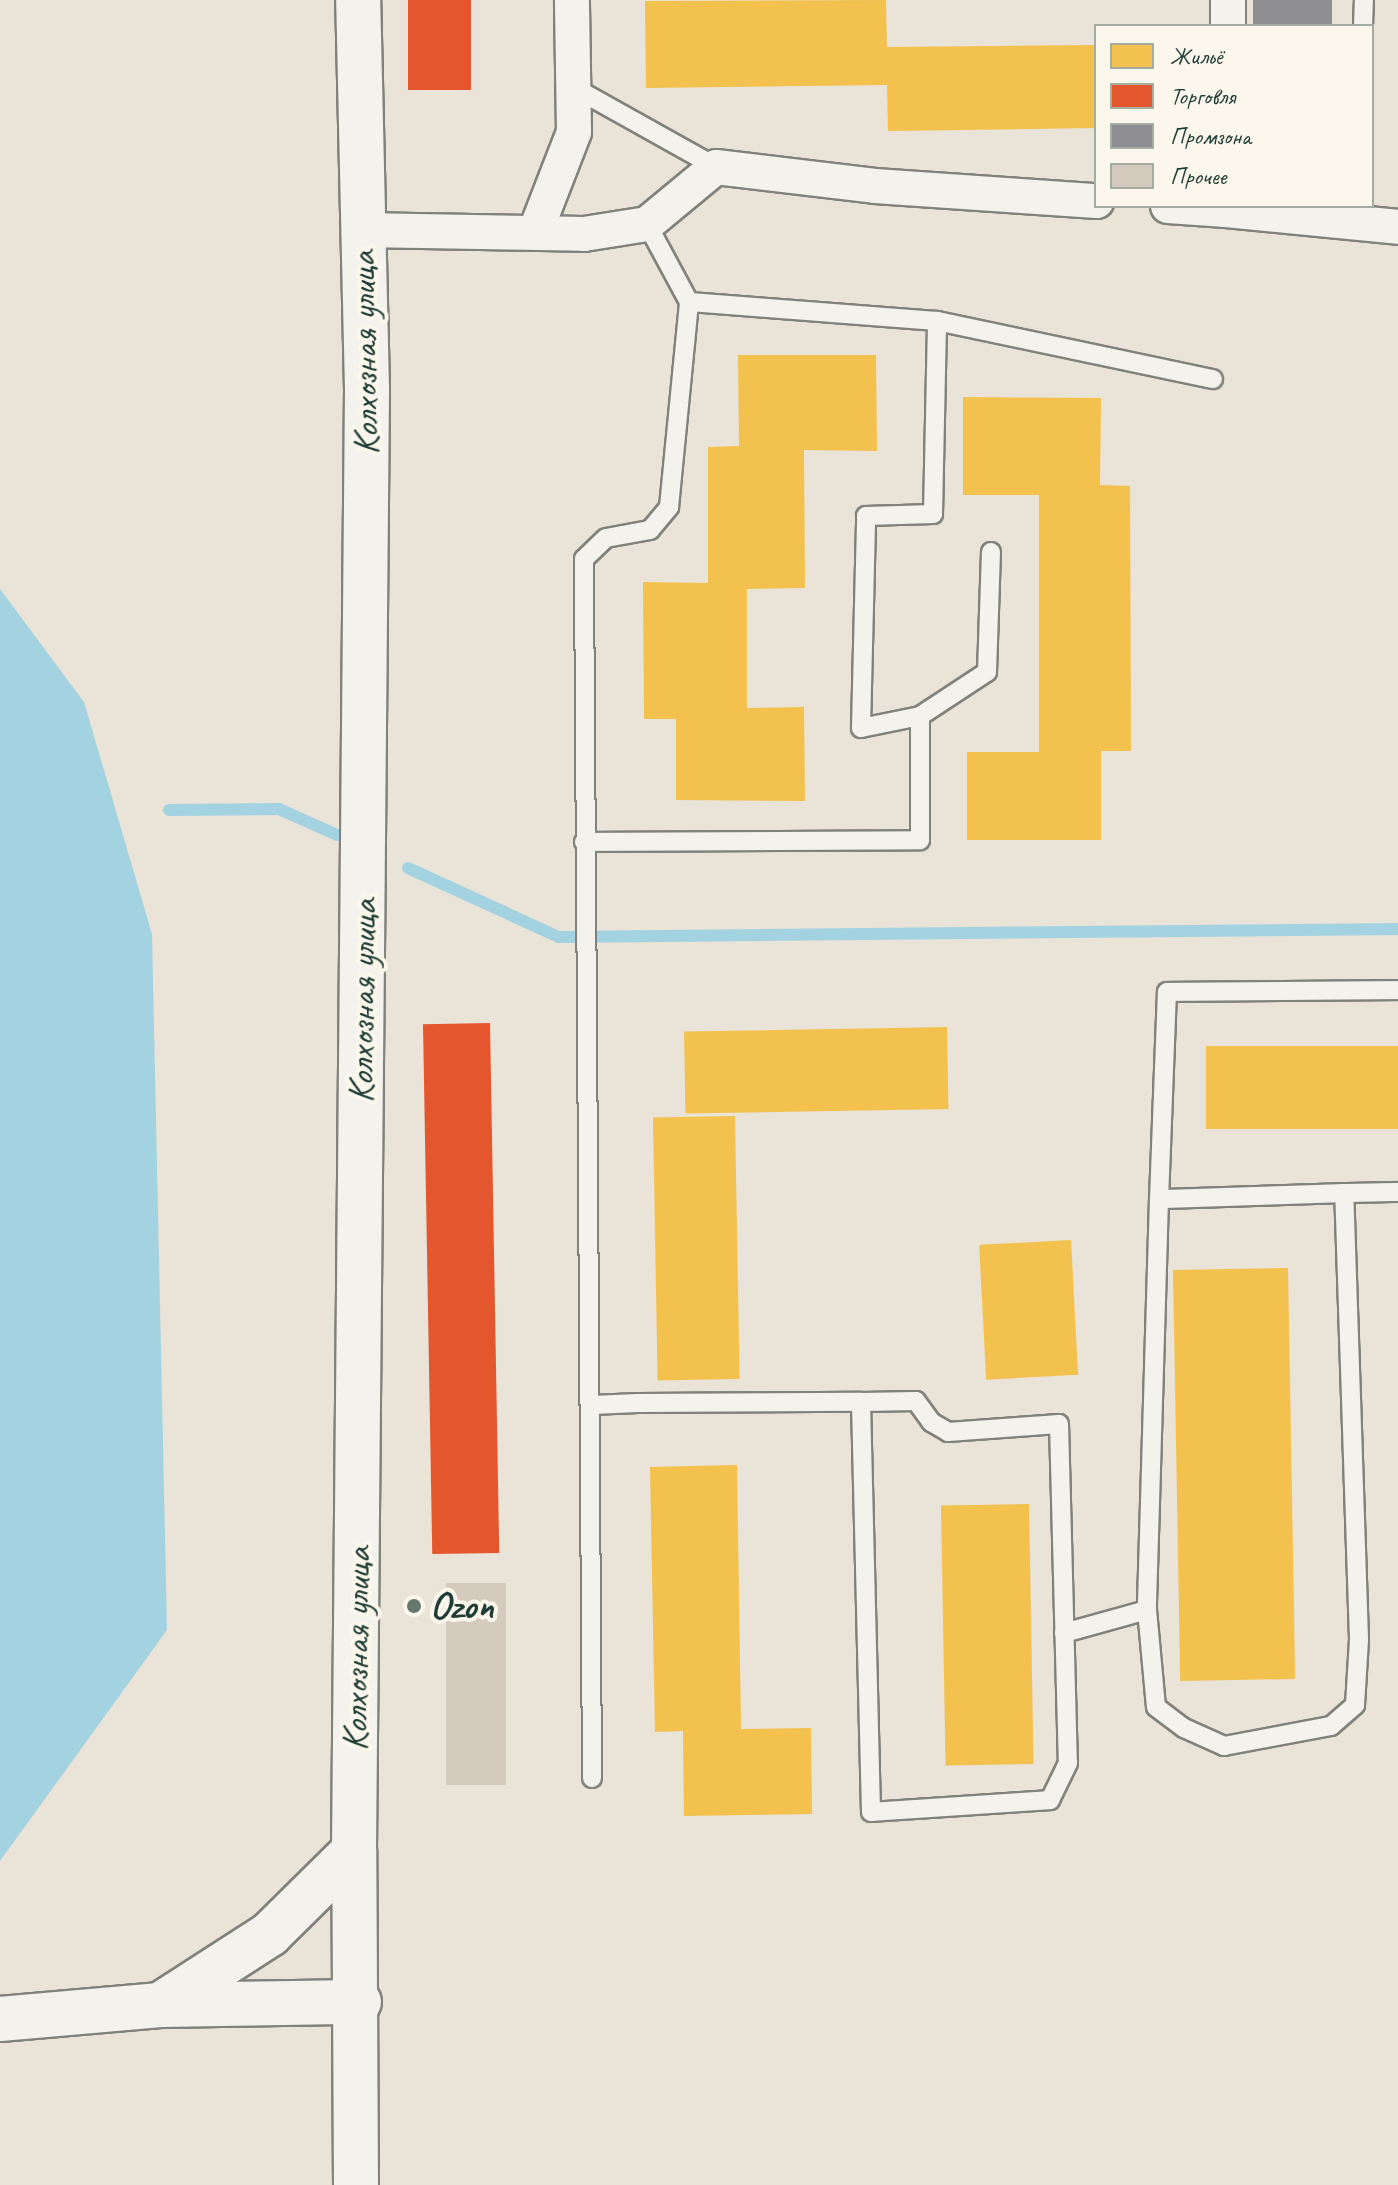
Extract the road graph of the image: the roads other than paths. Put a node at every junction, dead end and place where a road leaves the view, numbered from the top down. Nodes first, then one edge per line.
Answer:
1 (358, 0) edge
2 (572, 0) edge
3 (1228, 0) edge
4 (1364, 0) edge
5 (1228, 24) edge
6 (1363, 24) edge
7 (573, 87) junction
8 (716, 167) junction
9 (1094, 201) edge
10 (1226, 208) edge
11 (1376, 218) edge
12 (647, 224) junction
13 (362, 230) junction
14 (536, 230) junction
15 (689, 302) junction
16 (937, 321) junction
17 (1213, 379) dead end
18 (991, 552) dead end
19 (920, 716) junction
20 (584, 842) junction
21 (1398, 990) edge
22 (1398, 1192) edge
23 (1344, 1193) junction
24 (1159, 1199) junction
25 (861, 1402) junction
26 (592, 1405) junction
27 (1147, 1610) junction
28 (1064, 1633) junction
29 (592, 1778) dead end
30 (354, 1851) junction
31 (359, 2002) junction
32 (160, 2005) junction
33 (0, 2019) edge
34 (356, 2185) edge

1 - 13 street, Колхозная улица
2 - 7 street
3 - 5 street
4 - 6 lane
7 - 8 lane
7 - 14 street
8 - 9 street
8 - 12 street
10 - 11 street
12 - 14 street
12 - 15 lane
13 - 14 street
13 - 30 street, Колхозная улица
15 - 16 lane
15 - 20 lane
16 - 17 lane
16 - 19 lane
18 - 19 lane
19 - 20 lane
20 - 26 lane
21 - 24 lane
22 - 23 lane
23 - 24 lane
23 - 27 lane
24 - 27 lane
25 - 26 lane
25 - 28 lane
25 - 28 lane
26 - 29 lane
27 - 28 lane
30 - 31 street, Колхозная улица
30 - 32 street
31 - 32 street
31 - 34 street, Колхозная улица
32 - 33 street

